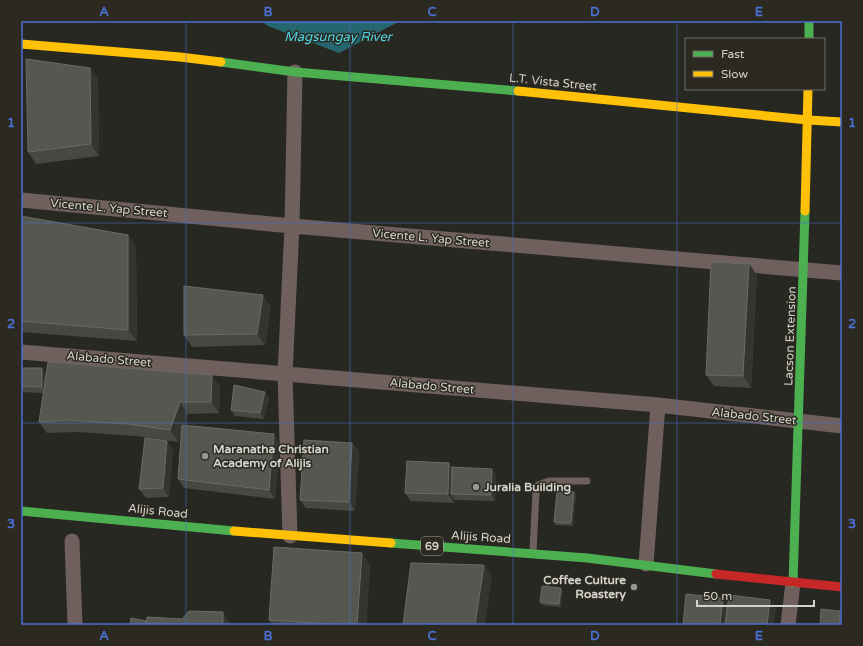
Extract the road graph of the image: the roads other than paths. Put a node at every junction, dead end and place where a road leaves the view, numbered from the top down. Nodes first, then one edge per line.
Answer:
1 (809, 23) edge
2 (809, 38) edge
3 (21, 44) edge
4 (295, 72) junction
5 (808, 90) edge
6 (808, 120) junction
7 (842, 122) edge
8 (21, 200) edge
9 (292, 226) junction
10 (804, 270) junction
11 (842, 273) edge
12 (21, 352) edge
13 (285, 374) junction
14 (658, 405) junction
15 (799, 421) junction
16 (842, 426) edge
17 (587, 481) dead end
18 (21, 511) edge
19 (290, 536) junction
20 (72, 541) dead end
21 (532, 553) junction
22 (646, 564) junction
23 (793, 583) junction
24 (842, 587) edge
25 (75, 625) edge
26 (788, 625) edge

1 - 2 main road
3 - 4 main road, L.T. Vista Street
4 - 6 main road, L.T. Vista Street
4 - 9 street
5 - 6 main road, Lacson Extension
6 - 7 main road, L.T. Vista Street
6 - 10 main road, Lacson Extension
8 - 9 street, Vicente L. Yap Street
9 - 10 street, Vicente L. Yap Street
9 - 13 street
10 - 11 street, Vicente L. Yap Street
10 - 15 main road, Lacson Extension
12 - 13 street, Alabado Street
13 - 14 street, Alabado Street
13 - 19 street
14 - 15 street, Alabado Street
14 - 22 street
15 - 16 street, Alabado Street
15 - 23 main road, Lacson Extension
17 - 21 lane
18 - 19 main road, Alijis Road / 69
19 - 21 main road, Alijis Road / 69
20 - 25 street
21 - 22 main road, Alijis Road / 69
22 - 23 main road, Alijis Road / 69
23 - 24 main road, Alijis Road / 69
23 - 26 street

